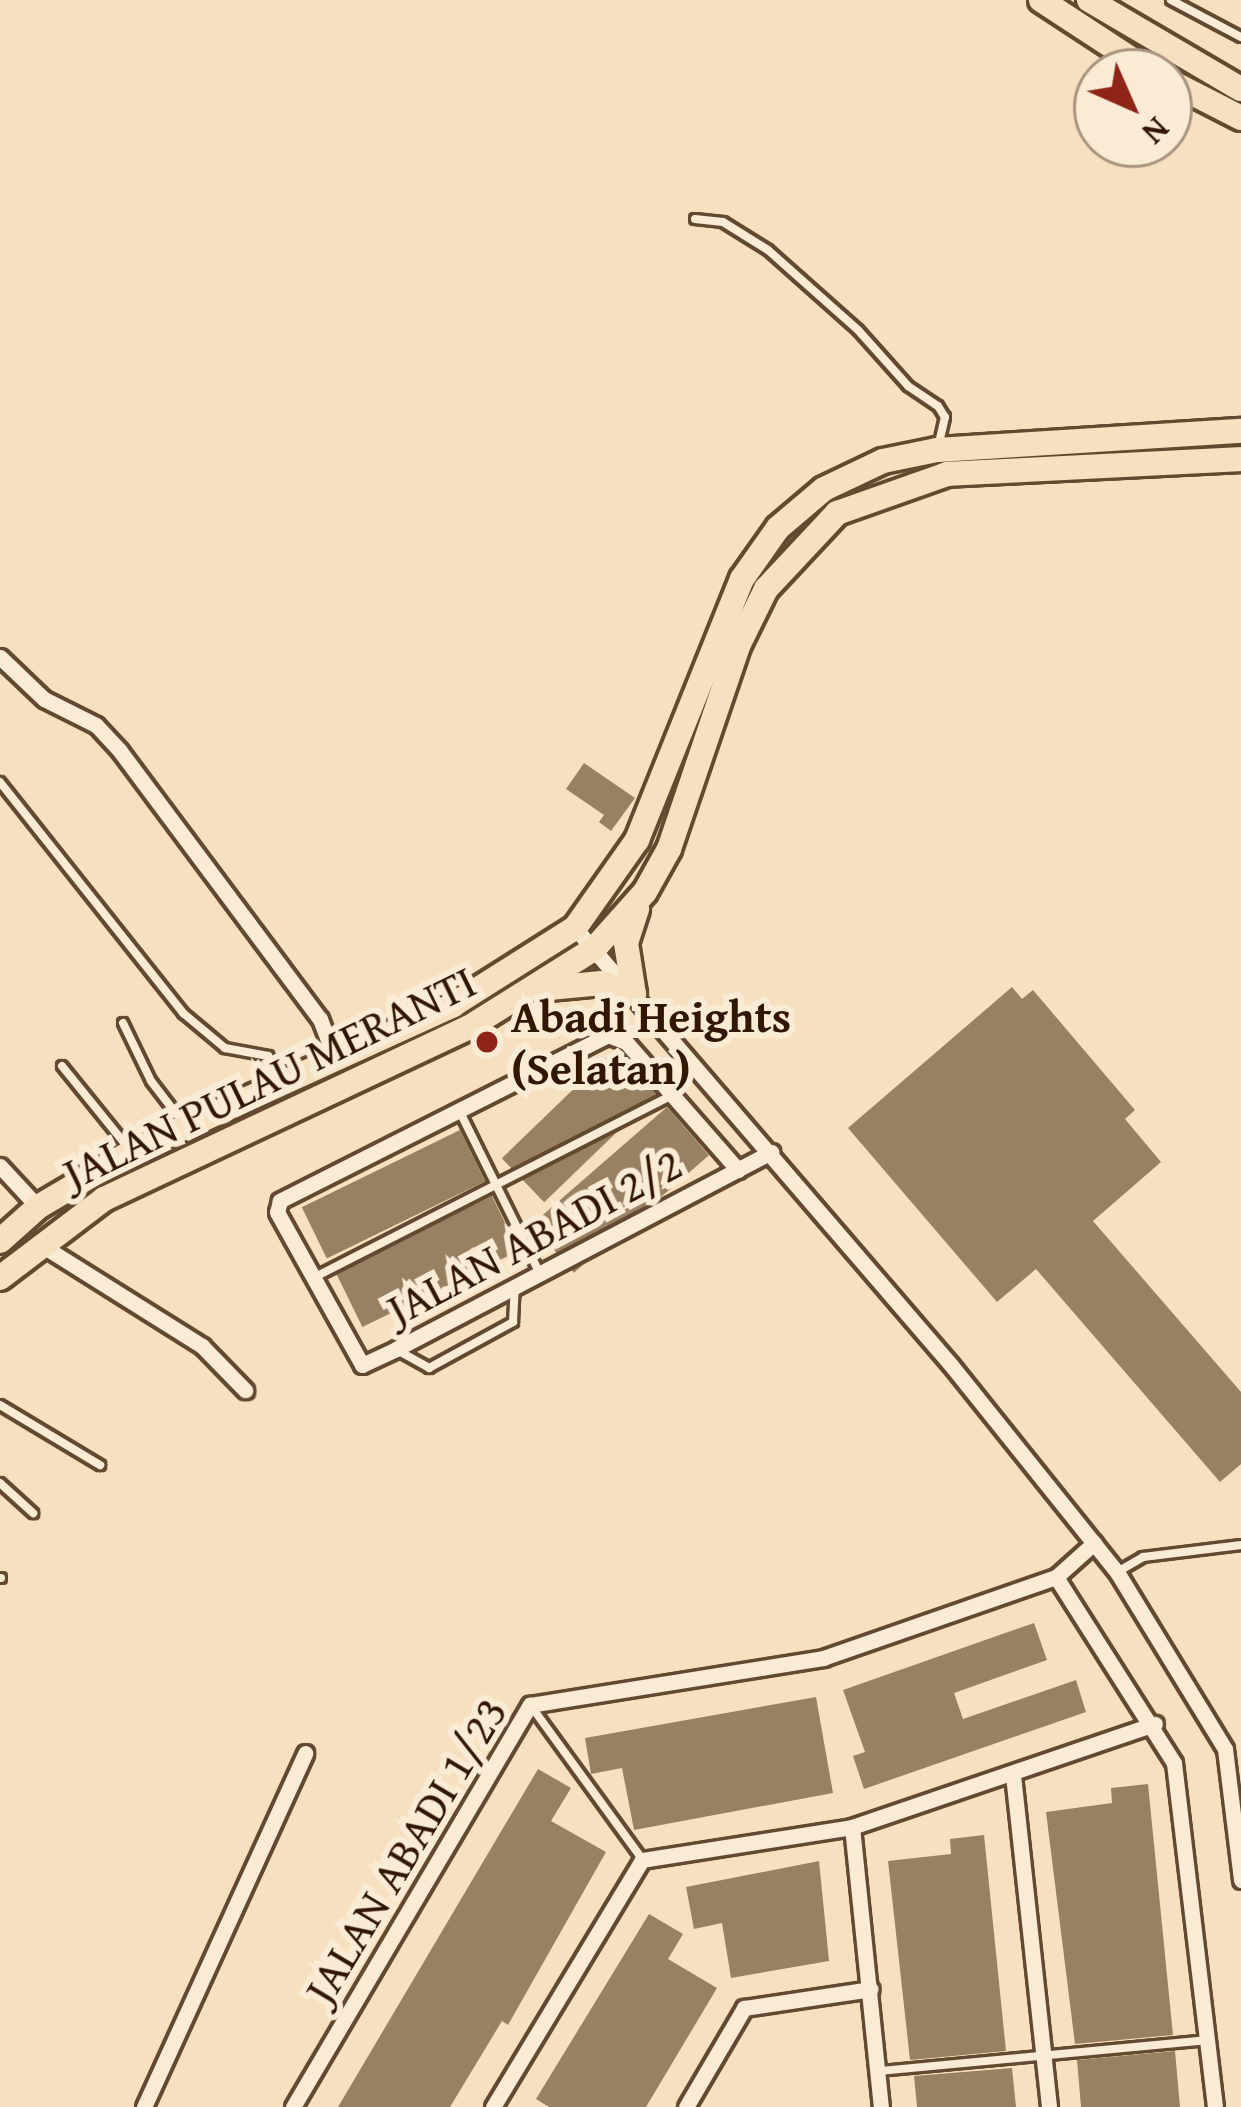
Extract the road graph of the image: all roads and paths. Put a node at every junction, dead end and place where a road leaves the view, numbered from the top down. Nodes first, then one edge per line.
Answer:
1 (1041, 0) edge
2 (1089, 0) edge
3 (1171, 0) edge
4 (1241, 37) edge
5 (1114, 48) edge
6 (1241, 88) edge
7 (1193, 93) edge
8 (1241, 118) edge
9 (695, 219) dead end
10 (1241, 431) edge
11 (937, 450) junction
12 (1241, 459) edge
13 (0, 657) edge
14 (0, 782) edge
15 (645, 892) junction
16 (575, 928) junction
17 (595, 949) junction
18 (634, 994) junction
19 (528, 996) junction
20 (123, 1023) dead end
21 (334, 1055) junction
22 (62, 1066) dead end
23 (281, 1079) junction
24 (672, 1095) junction
25 (459, 1110) junction
26 (185, 1125) junction
27 (130, 1152) junction
28 (772, 1152) junction
29 (0, 1166) edge
30 (738, 1170) junction
31 (496, 1185) junction
32 (38, 1207) junction
33 (4, 1229) edge
34 (38, 1243) junction
35 (540, 1274) junction
36 (0, 1278) edge
37 (312, 1278) junction
38 (515, 1287) junction
39 (396, 1349) junction
40 (245, 1390) dead end
41 (0, 1406) edge
42 (100, 1465) dead end
43 (0, 1483) edge
44 (33, 1513) dead end
45 (1094, 1543) junction
46 (1241, 1545) edge
47 (1118, 1572) junction
48 (1056, 1576) junction
49 (530, 1705) junction
50 (1155, 1724) junction
51 (305, 1753) dead end
52 (1013, 1774) junction
53 (852, 1827) junction
54 (642, 1859) junction
55 (1241, 1880) edge
56 (871, 1989) junction
57 (1207, 2040) junction
58 (1043, 2055) junction
59 (878, 2071) junction
60 (144, 2107) edge
61 (293, 2107) edge
62 (493, 2107) edge
63 (686, 2107) edge
64 (881, 2107) edge
65 (1049, 2107) edge
66 (1215, 2107) edge

1 - 5 main road
2 - 6 main road
3 - 4 lane
7 - 8 main road
9 - 11 lane
10 - 11 main road, JALAN PULAU MERANTI
11 - 16 main road, JALAN PULAU MERANTI
12 - 15 main road, JALAN PULAU MERANTI
13 - 21 street
14 - 23 lane
15 - 17 main road, JALAN PULAU MERANTI
15 - 18 main road
16 - 17 street
16 - 21 main road, JALAN PULAU MERANTI
17 - 18 street
17 - 19 main road, JALAN PULAU MERANTI
18 - 19 main road
18 - 28 street
19 - 34 main road, JALAN PULAU MERANTI
20 - 26 lane
21 - 23 main road, JALAN PULAU MERANTI
22 - 27 lane
23 - 26 main road, JALAN PULAU MERANTI
24 - 25 street
24 - 30 street
24 - 31 lane
25 - 31 lane
25 - 37 street, JALAN ABADI 2/2
26 - 27 main road, JALAN PULAU MERANTI
27 - 32 main road, JALAN PULAU MERANTI
28 - 30 street, JALAN ABADI 2/2
28 - 45 street
29 - 32 street
30 - 35 street, JALAN ABADI 2/2
31 - 35 lane
31 - 37 lane
32 - 33 main road, JALAN PULAU MERANTI
34 - 36 main road, JALAN PULAU MERANTI
34 - 40 street
35 - 38 street, JALAN ABADI 2/2
37 - 39 street, JALAN ABADI 2/2
38 - 39 street, JALAN ABADI 2/2
38 - 39 lane
41 - 42 lane
43 - 44 lane
45 - 47 street
45 - 48 street, JALAN ABADI 1/23
46 - 47 lane
47 - 55 street
48 - 49 street, JALAN ABADI 1/23
48 - 50 street
49 - 54 lane
49 - 61 street, JALAN ABADI 1/23
50 - 52 street
50 - 57 street
51 - 60 street
52 - 53 street
52 - 58 street
53 - 54 street
53 - 56 street
54 - 62 street
56 - 59 street
56 - 63 street
57 - 58 lane
57 - 66 street
58 - 59 lane
58 - 65 street
59 - 64 street

